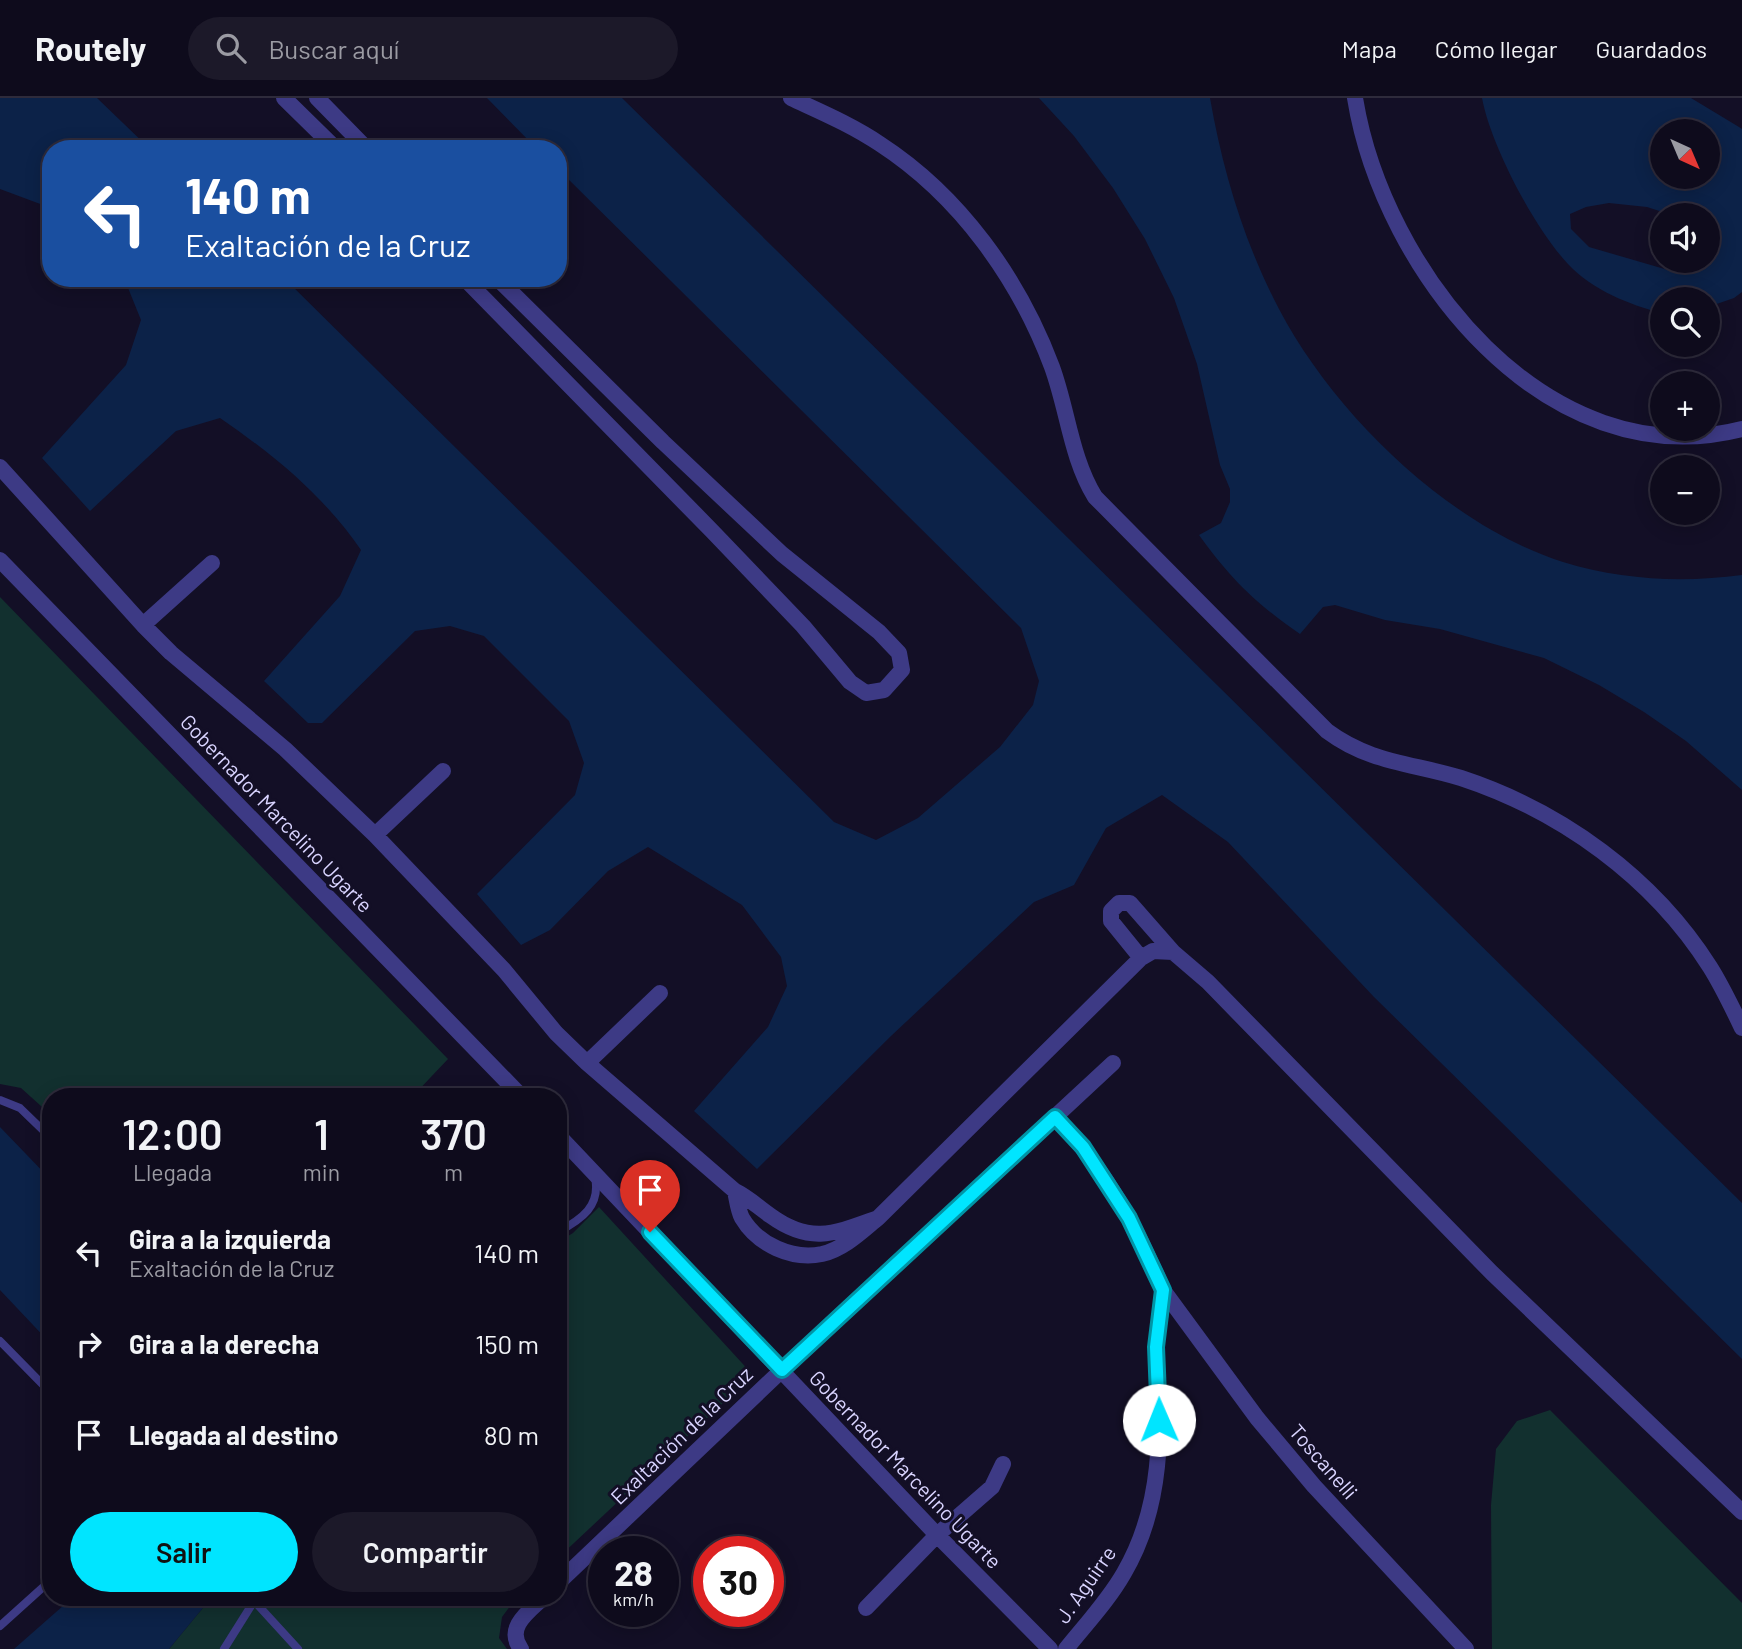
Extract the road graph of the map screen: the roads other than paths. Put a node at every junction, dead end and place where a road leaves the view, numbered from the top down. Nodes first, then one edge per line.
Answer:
1 (284, 98) edge
2 (317, 98) edge
3 (791, 98) edge
4 (1355, 98) edge
5 (327, 140) edge
6 (358, 140) edge
7 (473, 287) edge
8 (506, 287) edge
9 (646, 424) junction
10 (1742, 429) edge
11 (626, 443) junction
12 (0, 467) edge
13 (0, 560) edge
14 (212, 563) dead end
15 (143, 625) junction
16 (443, 771) dead end
17 (375, 835) junction
18 (1173, 952) junction
19 (1140, 958) junction
20 (660, 993) dead end
21 (1742, 1028) edge
22 (586, 1063) junction
23 (1113, 1063) dead end
24 (513, 1088) edge
25 (0, 1100) edge
26 (1055, 1117) junction
27 (42, 1129) edge
28 (567, 1144) edge
29 (594, 1173) junction
30 (735, 1191) junction
31 (878, 1218) junction
32 (567, 1227) edge
33 (1163, 1290) junction
34 (0, 1341) edge
35 (782, 1370) junction
36 (42, 1384) edge
37 (1003, 1464) dead end
38 (1742, 1512) edge
39 (937, 1535) junction
40 (567, 1574) edge
41 (42, 1588) edge
42 (251, 1606) edge
43 (260, 1606) edge
44 (535, 1606) edge
45 (866, 1608) dead end
46 (0, 1626) edge
47 (224, 1649) edge
48 (298, 1649) edge
49 (521, 1649) edge
50 (1050, 1649) edge
51 (1066, 1649) edge
52 (1466, 1649) edge

1 - 5 street
2 - 6 street
3 - 21 street
4 - 10 street
7 - 11 street
8 - 9 street
9 - 11 street
9 - 11 street
12 - 15 street
13 - 24 street, Gobernador Marcelino Ugarte
14 - 15 street
15 - 17 street
16 - 17 street
17 - 22 street
18 - 19 street
18 - 19 street
18 - 38 street
19 - 31 street
20 - 22 street
22 - 30 street
23 - 26 street, Exaltación de la Cruz
25 - 27 lane
26 - 33 street
26 - 35 street, Exaltación de la Cruz
28 - 29 street, Gobernador Marcelino Ugarte
29 - 32 lane
29 - 35 street, Gobernador Marcelino Ugarte
30 - 31 street
30 - 31 street
33 - 51 street, J. Aguirre
33 - 52 street, Toscanelli
34 - 36 lane
35 - 39 street, Gobernador Marcelino Ugarte
35 - 40 street, Exaltación de la Cruz
37 - 39 street
39 - 45 street
39 - 50 street, Gobernador Marcelino Ugarte
41 - 46 lane
42 - 47 lane
43 - 48 lane
44 - 49 street

